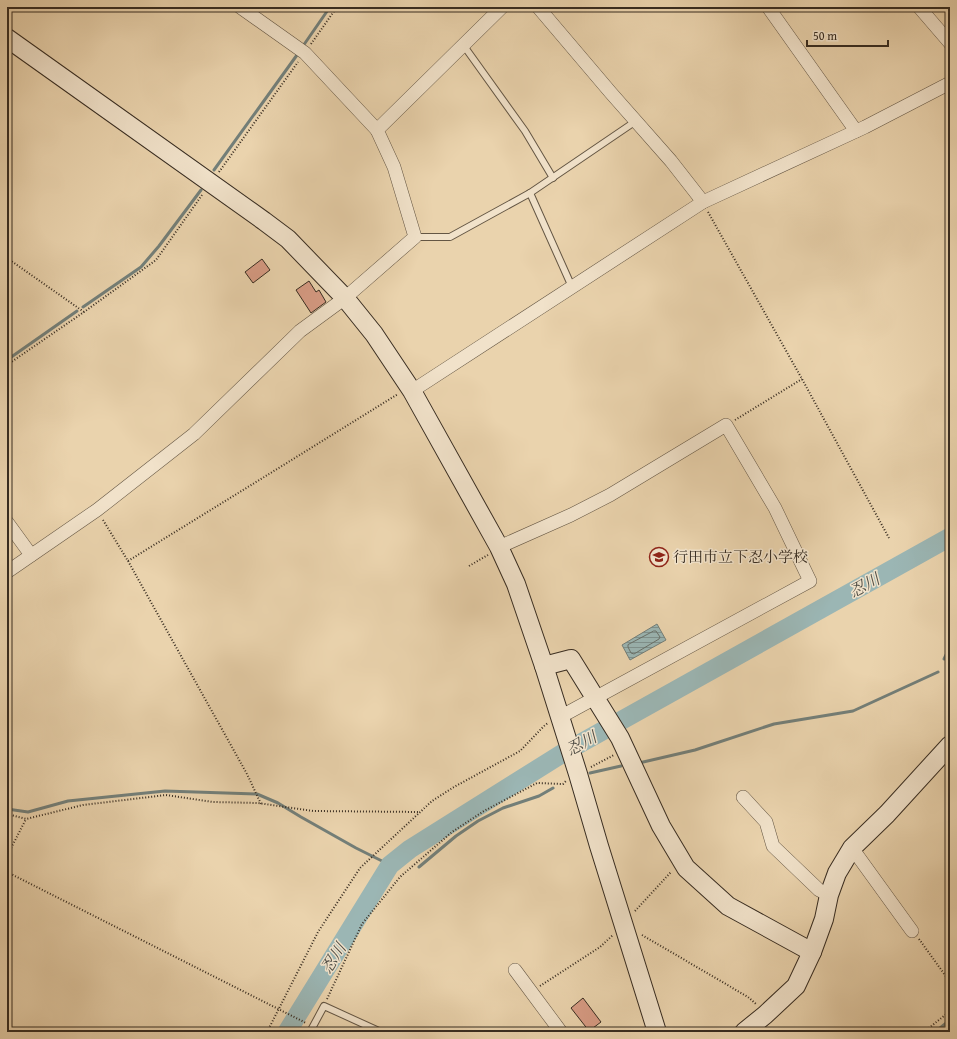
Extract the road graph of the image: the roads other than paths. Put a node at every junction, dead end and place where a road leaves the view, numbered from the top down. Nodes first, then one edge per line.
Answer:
1 (240, 7) edge
2 (502, 7) edge
3 (538, 7) edge
4 (768, 7) edge
5 (919, 7) edge
6 (7, 38) edge
7 (950, 43) edge
8 (464, 46) junction
9 (950, 83) edge
10 (636, 121) junction
11 (377, 130) junction
12 (856, 132) junction
13 (553, 178) junction
14 (530, 193) junction
15 (703, 202) junction
16 (415, 237) junction
17 (572, 287) junction
18 (345, 298) junction
19 (410, 389) junction
20 (7, 522) edge
21 (495, 551) junction
22 (31, 556) junction
23 (7, 572) edge
24 (544, 666) junction
25 (596, 701) junction
26 (560, 717) junction
27 (950, 745) edge
28 (743, 797) dead end
29 (852, 848) junction
30 (829, 895) junction
31 (912, 931) road end
32 (812, 952) junction
33 (515, 970) dead end
34 (311, 1029) edge
35 (381, 1032) edge
36 (561, 1032) edge
37 (657, 1032) edge
38 (744, 1032) edge

1 - 11 street
2 - 8 street
3 - 10 street
4 - 12 street
5 - 7 street
6 - 18 street
8 - 11 street
8 - 13 lane
9 - 12 street
10 - 13 lane
10 - 15 street
11 - 16 street
12 - 15 street
13 - 14 lane
14 - 16 lane
14 - 17 lane
15 - 17 street
16 - 18 street
17 - 19 street
18 - 19 street
18 - 22 street
19 - 21 street
20 - 22 street
21 - 24 street
21 - 25 street
22 - 23 street
24 - 25 street
24 - 26 street
25 - 26 street
25 - 32 street
26 - 37 street
27 - 29 street
28 - 30 street
29 - 30 street
29 - 31 street
30 - 32 street
32 - 38 street
33 - 36 street
34 - 35 lane

